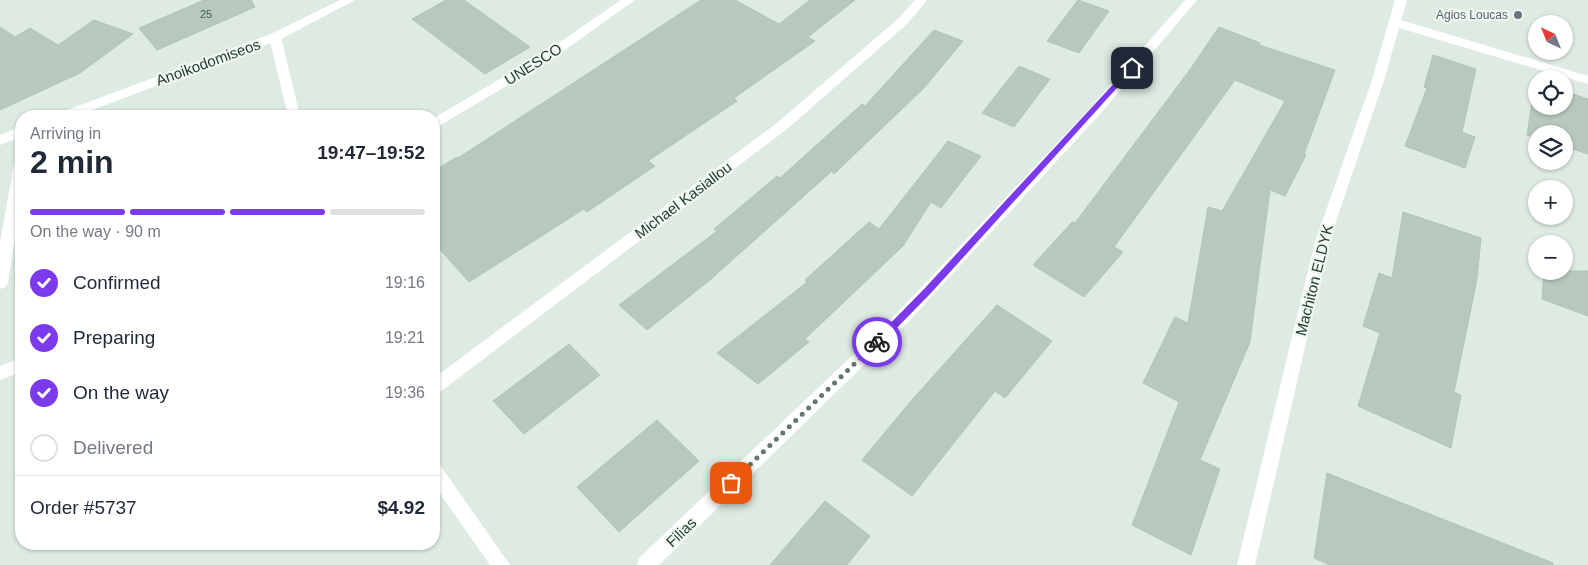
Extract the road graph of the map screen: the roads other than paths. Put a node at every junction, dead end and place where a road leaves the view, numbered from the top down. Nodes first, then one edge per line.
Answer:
1 (349, 0) edge
2 (629, 0) edge
3 (921, 0) edge
4 (1191, 0) edge
5 (1400, 0) edge
6 (1393, 22) junction
7 (275, 37) junction
8 (1588, 80) edge
9 (80, 110) edge
10 (293, 110) edge
11 (440, 120) edge
12 (15, 134) edge
13 (0, 140) edge
14 (15, 198) edge
15 (0, 283) edge
16 (15, 367) edge
17 (0, 373) edge
18 (440, 382) edge
19 (440, 479) edge
20 (501, 565) edge
21 (646, 565) edge
22 (1246, 565) edge

1 - 7 street, Anoikodomiseos
2 - 11 street, UNESCO
3 - 18 street, Michael Kasiallou
4 - 21 street, Filias
5 - 6 street, Machiton ELDYK
6 - 8 street
6 - 22 street, Machiton ELDYK
7 - 9 street, Anoikodomiseos
7 - 10 street
12 - 13 street
14 - 15 street
16 - 17 street
19 - 20 street

